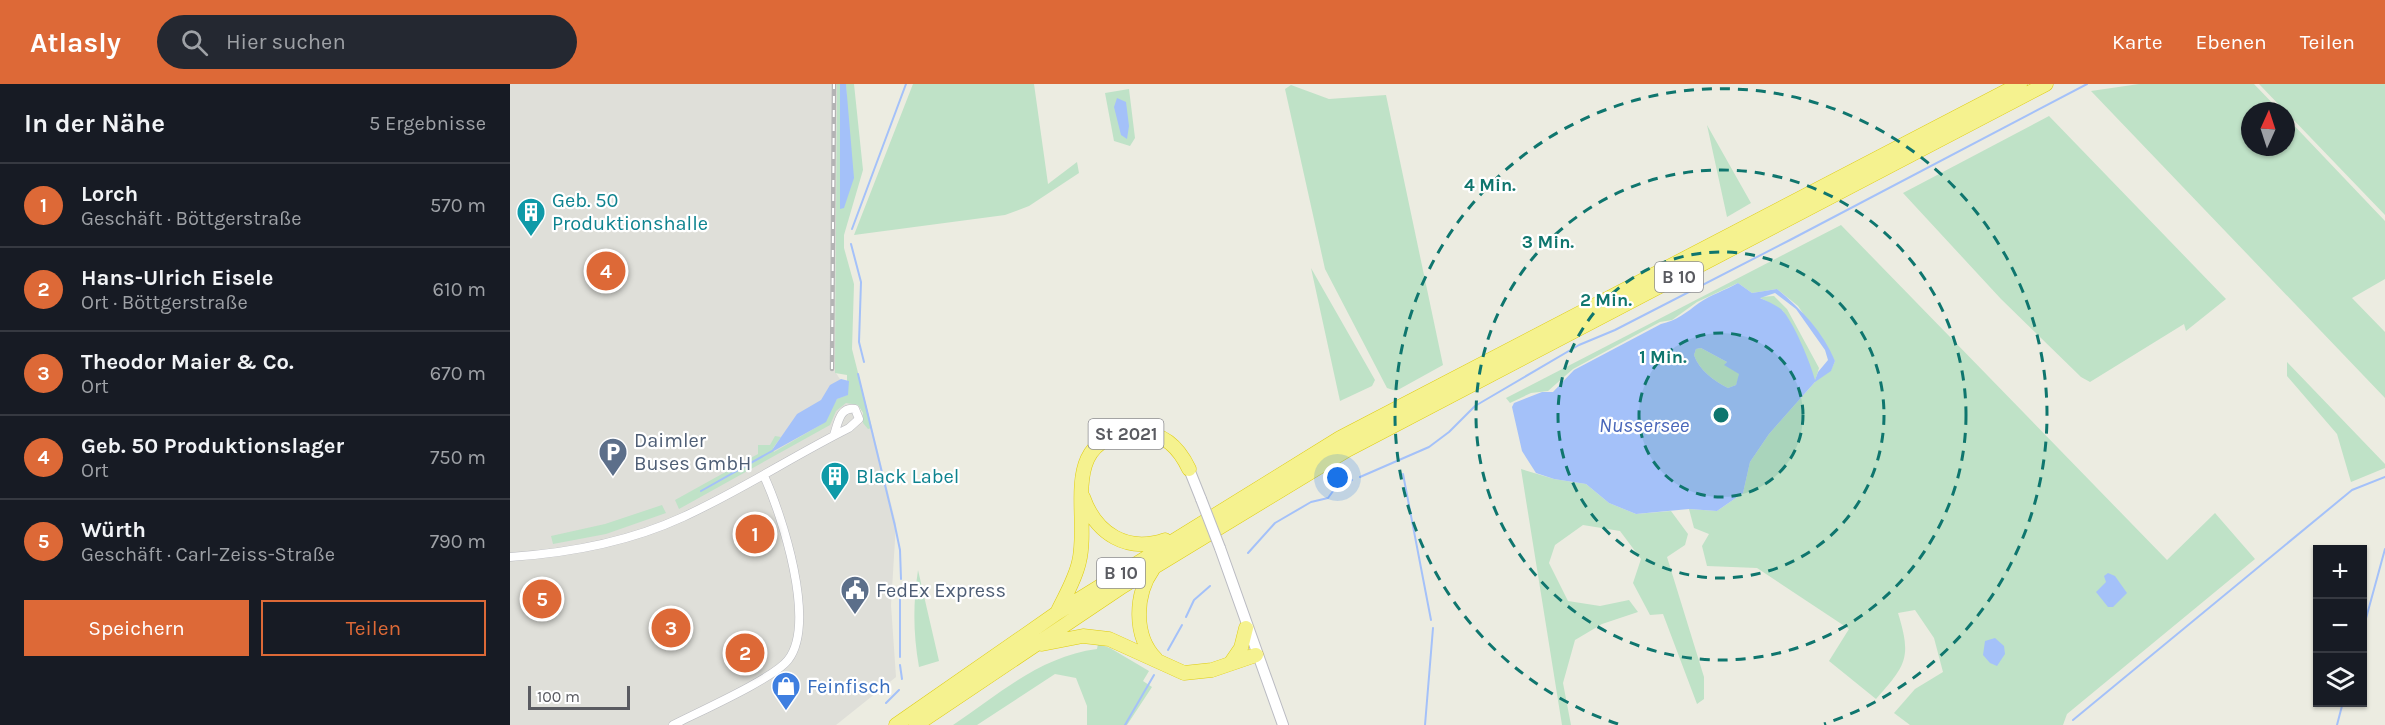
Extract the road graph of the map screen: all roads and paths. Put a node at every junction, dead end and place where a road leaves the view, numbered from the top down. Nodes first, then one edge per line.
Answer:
1 (2020, 84) edge
2 (2046, 84) edge
3 (834, 435) dead end
4 (1189, 468) joint
5 (764, 476) junction
6 (1080, 489) junction
7 (1184, 533) junction
8 (510, 557) edge
9 (1156, 566) junction
10 (1057, 613) junction
11 (1246, 628) junction
12 (1029, 648) junction
13 (1256, 655) junction
14 (1230, 664) junction
15 (1162, 665) junction
16 (673, 725) edge
17 (896, 725) edge
18 (916, 725) edge
19 (1283, 725) edge

1 - 7 highway, B 10
2 - 9 highway, B 10
3 - 5 street
4 - 6 highway, St 2021
4 - 11 main road, St 2021, bridge
5 - 8 street
5 - 16 street
6 - 7 highway
6 - 10 highway
7 - 10 highway, B 10
9 - 12 highway, B 10
9 - 15 highway
10 - 17 highway, B 10
11 - 13 main road, St 2021
11 - 14 highway
12 - 15 highway
12 - 18 highway, B 10
13 - 14 highway
13 - 19 main road, St 2021
14 - 15 highway

